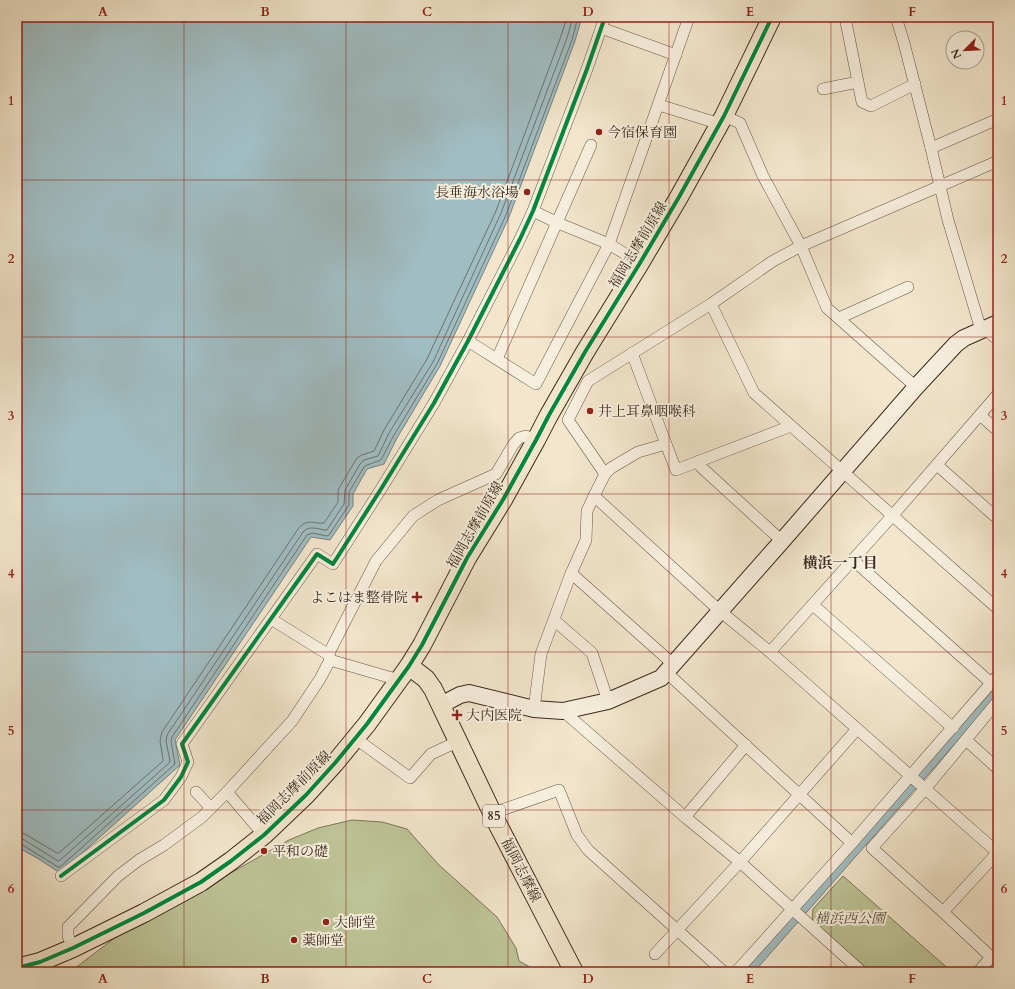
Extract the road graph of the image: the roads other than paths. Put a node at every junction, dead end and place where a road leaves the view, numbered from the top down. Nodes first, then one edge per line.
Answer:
1 (605, 17) edge
2 (690, 17) edge
3 (772, 17) edge
4 (845, 17) edge
5 (896, 17) edge
6 (601, 28) junction
7 (676, 55) junction
8 (858, 82) junction
9 (915, 84) junction
10 (823, 89) dead end
11 (659, 105) junction
12 (998, 119) edge
13 (722, 120) junction
14 (592, 145) dead end
15 (931, 148) junction
16 (998, 161) edge
17 (941, 186) junction
18 (533, 211) junction
19 (558, 223) junction
20 (610, 244) junction
21 (801, 246) junction
22 (640, 263) junction
23 (908, 287) dead end
24 (711, 304) junction
25 (839, 318) junction
26 (988, 327) edge
27 (998, 340) edge
28 (468, 341) junction
29 (632, 354) junction
30 (497, 359) junction
31 (916, 387) junction
32 (998, 394) edge
33 (980, 415) junction
34 (791, 426) junction
35 (998, 431) edge
36 (536, 440) junction
37 (666, 444) junction
38 (699, 461) junction
39 (937, 465) junction
40 (843, 471) junction
41 (606, 474) junction
42 (594, 496) junction
43 (893, 515) junction
44 (998, 519) edge
45 (782, 542) junction
46 (853, 560) junction
47 (571, 573) junction
48 (813, 605) junction
49 (998, 609) edge
50 (720, 611) junction
51 (271, 619) junction
52 (554, 620) junction
53 (770, 652) junction
54 (329, 657) junction
55 (669, 668) junction
56 (404, 673) junction
57 (995, 679) edge
58 (608, 701) junction
59 (998, 701) edge
60 (441, 705) junction
61 (534, 709) junction
62 (563, 711) junction
63 (953, 728) junction
64 (857, 729) junction
65 (355, 738) junction
66 (966, 740) junction
67 (459, 742) junction
68 (746, 745) junction
69 (998, 769) edge
70 (910, 776) junction
71 (925, 789) junction
72 (196, 792) dead end
73 (227, 792) junction
74 (799, 794) junction
75 (211, 808) junction
76 (493, 813) junction
77 (685, 817) junction
78 (264, 835) junction
79 (852, 843) junction
80 (998, 853) edge
81 (740, 862) junction
82 (61, 876) dead end
83 (792, 910) junction
84 (943, 912) junction
85 (677, 930) junction
86 (73, 948) junction
87 (655, 954) dead end
88 (17, 968) edge
89 (574, 972) edge
90 (724, 972) edge
91 (736, 972) edge
92 (862, 972) edge
93 (978, 972) edge

1 - 6 street
2 - 7 street
3 - 13 main road, 福岡志摩前原線
4 - 8 street
5 - 9 street
6 - 7 street
6 - 18 street
7 - 11 street
8 - 9 street
8 - 10 street
9 - 15 street
11 - 13 street
11 - 20 street
12 - 15 street
13 - 21 street
13 - 22 main road, 福岡志摩前原線
14 - 19 street
15 - 17 street
16 - 17 street
17 - 21 street
17 - 26 street
18 - 19 street
18 - 28 street
19 - 20 street
19 - 30 street
20 - 22 street
20 - 30 street
21 - 24 street
21 - 25 street
22 - 36 main road, 福岡志摩前原線
23 - 25 street
24 - 29 street
24 - 34 street
25 - 31 street
26 - 27 street
26 - 31 street
28 - 30 street
28 - 51 street
29 - 37 street
29 - 41 street
31 - 40 street
32 - 33 street
33 - 35 street
33 - 39 street
34 - 38 street
34 - 40 street
36 - 54 street
36 - 56 main road, 福岡志摩前原線
37 - 38 street
37 - 41 street
38 - 45 street
39 - 43 street
39 - 44 street
40 - 43 street
40 - 45 street
41 - 42 street
42 - 47 street
42 - 50 street
43 - 46 street
43 - 49 street
45 - 50 street
46 - 48 street
46 - 57 street
47 - 52 street
47 - 55 street
48 - 53 street
48 - 63 street
50 - 53 street
50 - 55 street
51 - 54 street
51 - 82 street
52 - 58 street
52 - 61 street
53 - 64 street
54 - 56 street
54 - 73 street
55 - 58 street
55 - 68 street
56 - 60 main road, 福岡志摩線 / 85
56 - 65 main road, 福岡志摩前原線
57 - 63 street
58 - 62 street
59 - 66 street
60 - 61 street
60 - 67 main road, 福岡志摩線 / 85
61 - 62 street
62 - 77 street
63 - 70 street
64 - 70 street
64 - 74 street
65 - 67 street
65 - 78 main road, 福岡志摩前原線
66 - 69 street
66 - 71 street
67 - 76 main road, 福岡志摩線 / 85
68 - 74 street
68 - 77 street
70 - 71 street
70 - 79 street
71 - 80 street
71 - 84 street
72 - 75 street
73 - 75 street
73 - 78 street
74 - 79 street
74 - 81 street
75 - 86 street
76 - 85 street
76 - 89 main road, 福岡志摩線 / 85
77 - 81 street
78 - 86 main road, 福岡志摩前原線
79 - 83 street
80 - 84 street
81 - 83 street
81 - 85 street
83 - 91 street
83 - 92 street
84 - 93 street
85 - 87 street
85 - 90 street
86 - 88 main road, 福岡志摩前原線

